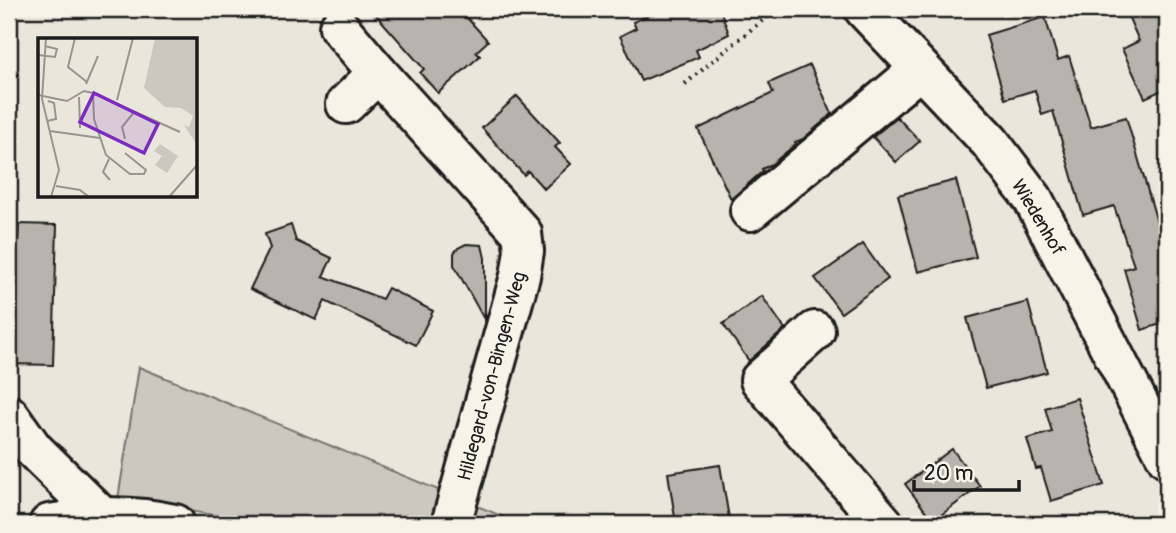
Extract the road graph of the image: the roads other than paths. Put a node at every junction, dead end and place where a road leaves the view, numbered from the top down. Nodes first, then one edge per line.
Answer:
1 (864, 9) edge
2 (339, 27) dead end
3 (920, 69) junction
4 (378, 73) junction
5 (346, 104) dead end
6 (750, 211) dead end
7 (815, 331) dead end
8 (9, 415) edge
9 (1167, 458) edge
10 (101, 516) junction
11 (49, 524) edge
12 (175, 524) edge
13 (451, 524) edge
14 (884, 524) edge

1 - 3 street, Wiedenhof
2 - 4 street, Hildegard-von-Bingen-Weg
3 - 6 street
3 - 9 street, Wiedenhof
4 - 5 street
4 - 13 street, Hildegard-von-Bingen-Weg
7 - 14 street
8 - 10 street
10 - 11 street
10 - 12 street

